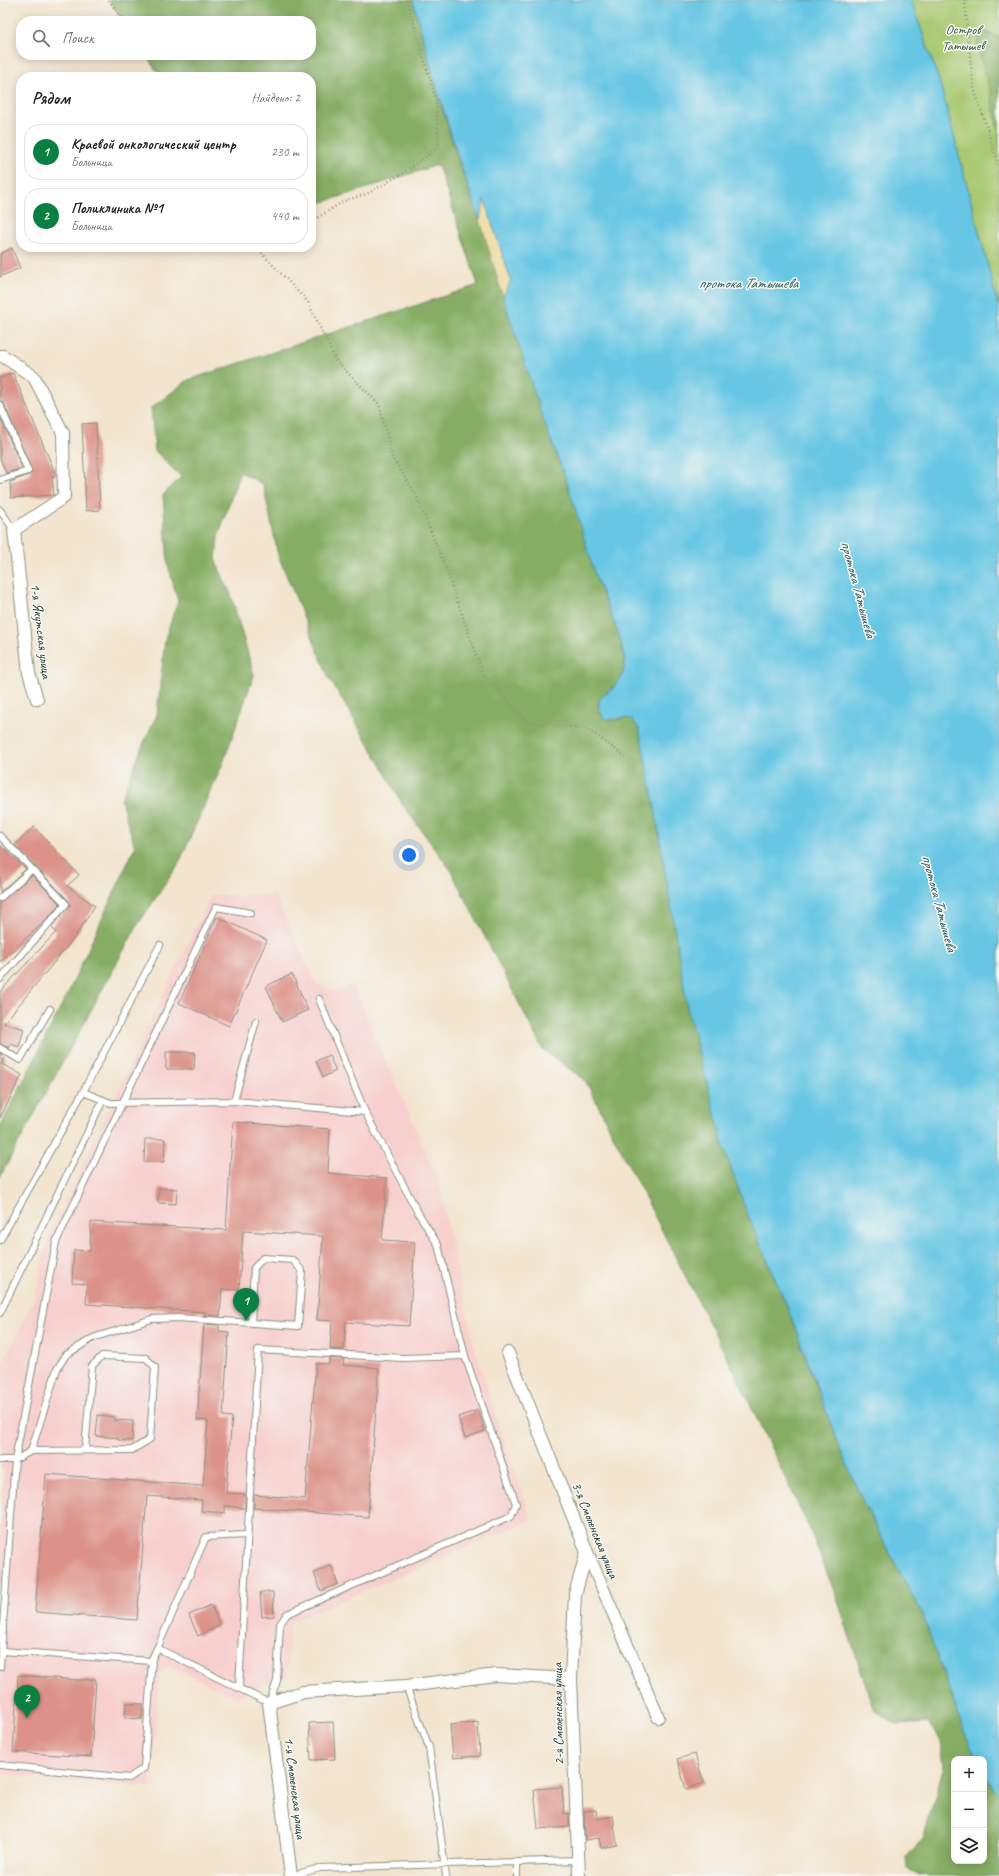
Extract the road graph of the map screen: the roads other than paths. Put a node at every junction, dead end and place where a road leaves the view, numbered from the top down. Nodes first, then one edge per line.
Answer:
1 (1, 357) edge
2 (0, 405) edge
3 (0, 480) edge
4 (0, 510) edge
5 (14, 530) junction
6 (37, 699) dead end
7 (0, 836) edge
8 (32, 869) junction
9 (0, 898) edge
10 (251, 913) dead end
11 (160, 945) dead end
12 (0, 979) edge
13 (319, 999) dead end
14 (50, 1009) dead end
15 (256, 1021) dead end
16 (0, 1048) edge
17 (83, 1092) junction
18 (103, 1100) junction
19 (234, 1101) junction
20 (124, 1102) junction
21 (366, 1112) junction
22 (0, 1240) edge
23 (0, 1313) edge
24 (251, 1323) junction
25 (508, 1352) dead end
26 (465, 1356) junction
27 (32, 1450) junction
28 (85, 1450) junction
29 (0, 1460) edge
30 (15, 1460) junction
31 (246, 1535) junction
32 (587, 1552) junction
33 (157, 1648) junction
34 (1, 1651) junction
35 (151, 1662) junction
36 (0, 1668) edge
37 (571, 1679) junction
38 (406, 1686) junction
39 (239, 1687) junction
40 (269, 1703) junction
41 (658, 1717) dead end
42 (0, 1765) edge
43 (577, 1860) junction
44 (517, 1862) junction
45 (444, 1864) junction
46 (291, 1876) edge
47 (446, 1876) edge
48 (517, 1876) edge
49 (579, 1876) edge

1 - 5 street
2 - 3 lane
4 - 5 lane
5 - 6 street, 1-я Якутская улица
7 - 8 lane
8 - 9 lane
8 - 12 lane
10 - 20 lane
11 - 17 lane
13 - 21 lane
14 - 16 lane
15 - 19 lane
17 - 18 lane
17 - 22 lane
18 - 20 lane
18 - 23 lane
19 - 20 lane
19 - 21 lane
20 - 30 lane
21 - 26 lane
24 - 24 lane
24 - 27 lane
25 - 32 street, 3-я Смоленская улица
26 - 31 lane
26 - 40 lane
27 - 28 lane
27 - 30 lane
28 - 28 lane
29 - 30 lane
30 - 34 lane
31 - 33 lane
31 - 39 lane
32 - 37 street, 2-я Смоленская улица
32 - 41 street, 3-я Смоленская улица
33 - 35 lane
33 - 39 lane
34 - 35 lane
34 - 36 lane
35 - 42 lane
37 - 38 street
37 - 43 street, 2-я Смоленская улица
38 - 40 street
38 - 45 lane
39 - 40 lane
40 - 46 street, 1-я Смоленская улица
43 - 44 lane
43 - 49 street, 2-я Смоленская улица
44 - 45 lane
44 - 48 lane
45 - 46 lane
45 - 47 lane

